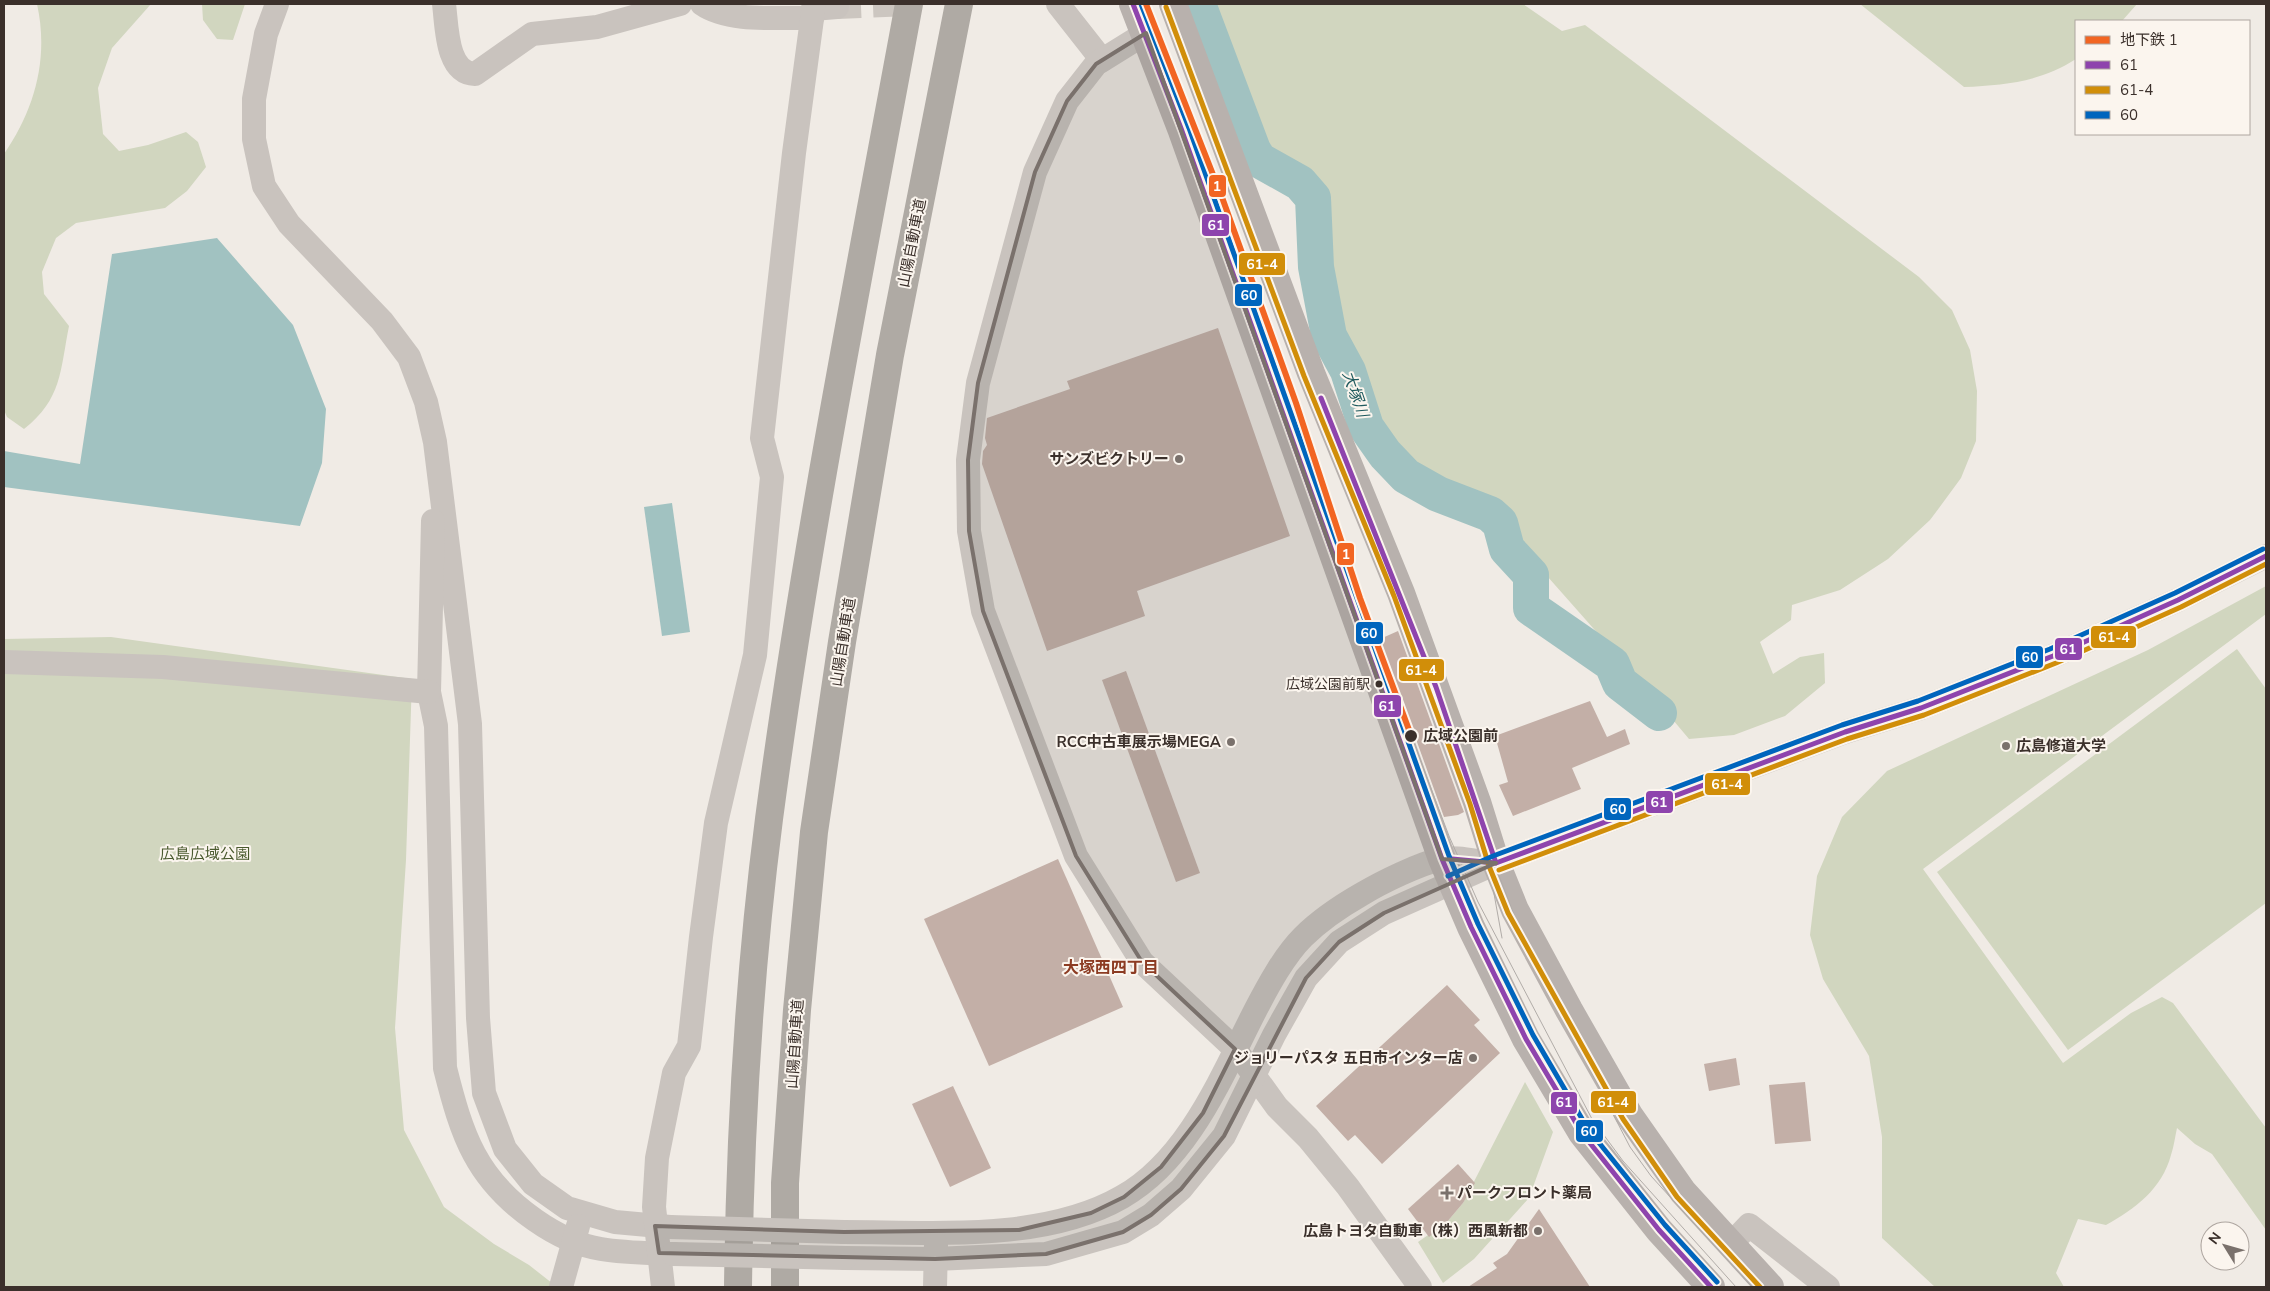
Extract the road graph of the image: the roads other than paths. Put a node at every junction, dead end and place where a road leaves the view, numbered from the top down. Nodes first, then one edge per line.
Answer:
1 (277, 4) edge
2 (444, 4) edge
3 (680, 4) edge
4 (702, 4) edge
5 (909, 4) edge
6 (959, 4) edge
7 (1058, 4) edge
8 (1133, 4) edge
9 (1173, 4) edge
10 (837, 8) dead end
11 (813, 10) edge
12 (1146, 33) junction
13 (1102, 60) junction
14 (435, 442) junction
15 (2266, 556) edge
16 (4, 662) edge
17 (429, 692) junction
18 (1496, 863) junction
19 (1447, 871) junction
20 (1235, 1049) junction
21 (1254, 1076) junction
22 (581, 1213) junction
23 (663, 1227) junction
24 (936, 1232) junction
25 (574, 1242) junction
26 (1730, 1245) junction
27 (666, 1254) junction
28 (935, 1259) junction
29 (560, 1287) edge
30 (664, 1287) edge
31 (738, 1287) edge
32 (785, 1287) edge
33 (935, 1287) edge
34 (1420, 1287) edge
35 (1711, 1287) edge
36 (1770, 1287) edge
37 (1828, 1287) edge

1 - 14 street
2 - 3 street
4 - 11 street
5 - 31 highway
6 - 32 highway, 山陽自動車道
7 - 13 street
8 - 12 main road
9 - 18 main road
10 - 11 street
11 - 23 street
12 - 13 street
12 - 19 main road
13 - 20 street
14 - 17 street
14 - 22 street
15 - 18 street
16 - 17 street
17 - 25 street
18 - 19 street
18 - 26 main road
19 - 20 street
19 - 21 street
19 - 35 main road
20 - 21 street
20 - 24 street
21 - 28 street
21 - 34 street
22 - 23 street
22 - 25 street
23 - 24 street, bridge
23 - 27 street
24 - 28 street
25 - 27 street
25 - 29 street
26 - 36 main road
26 - 37 street
27 - 28 street, bridge
27 - 30 street
28 - 33 street

